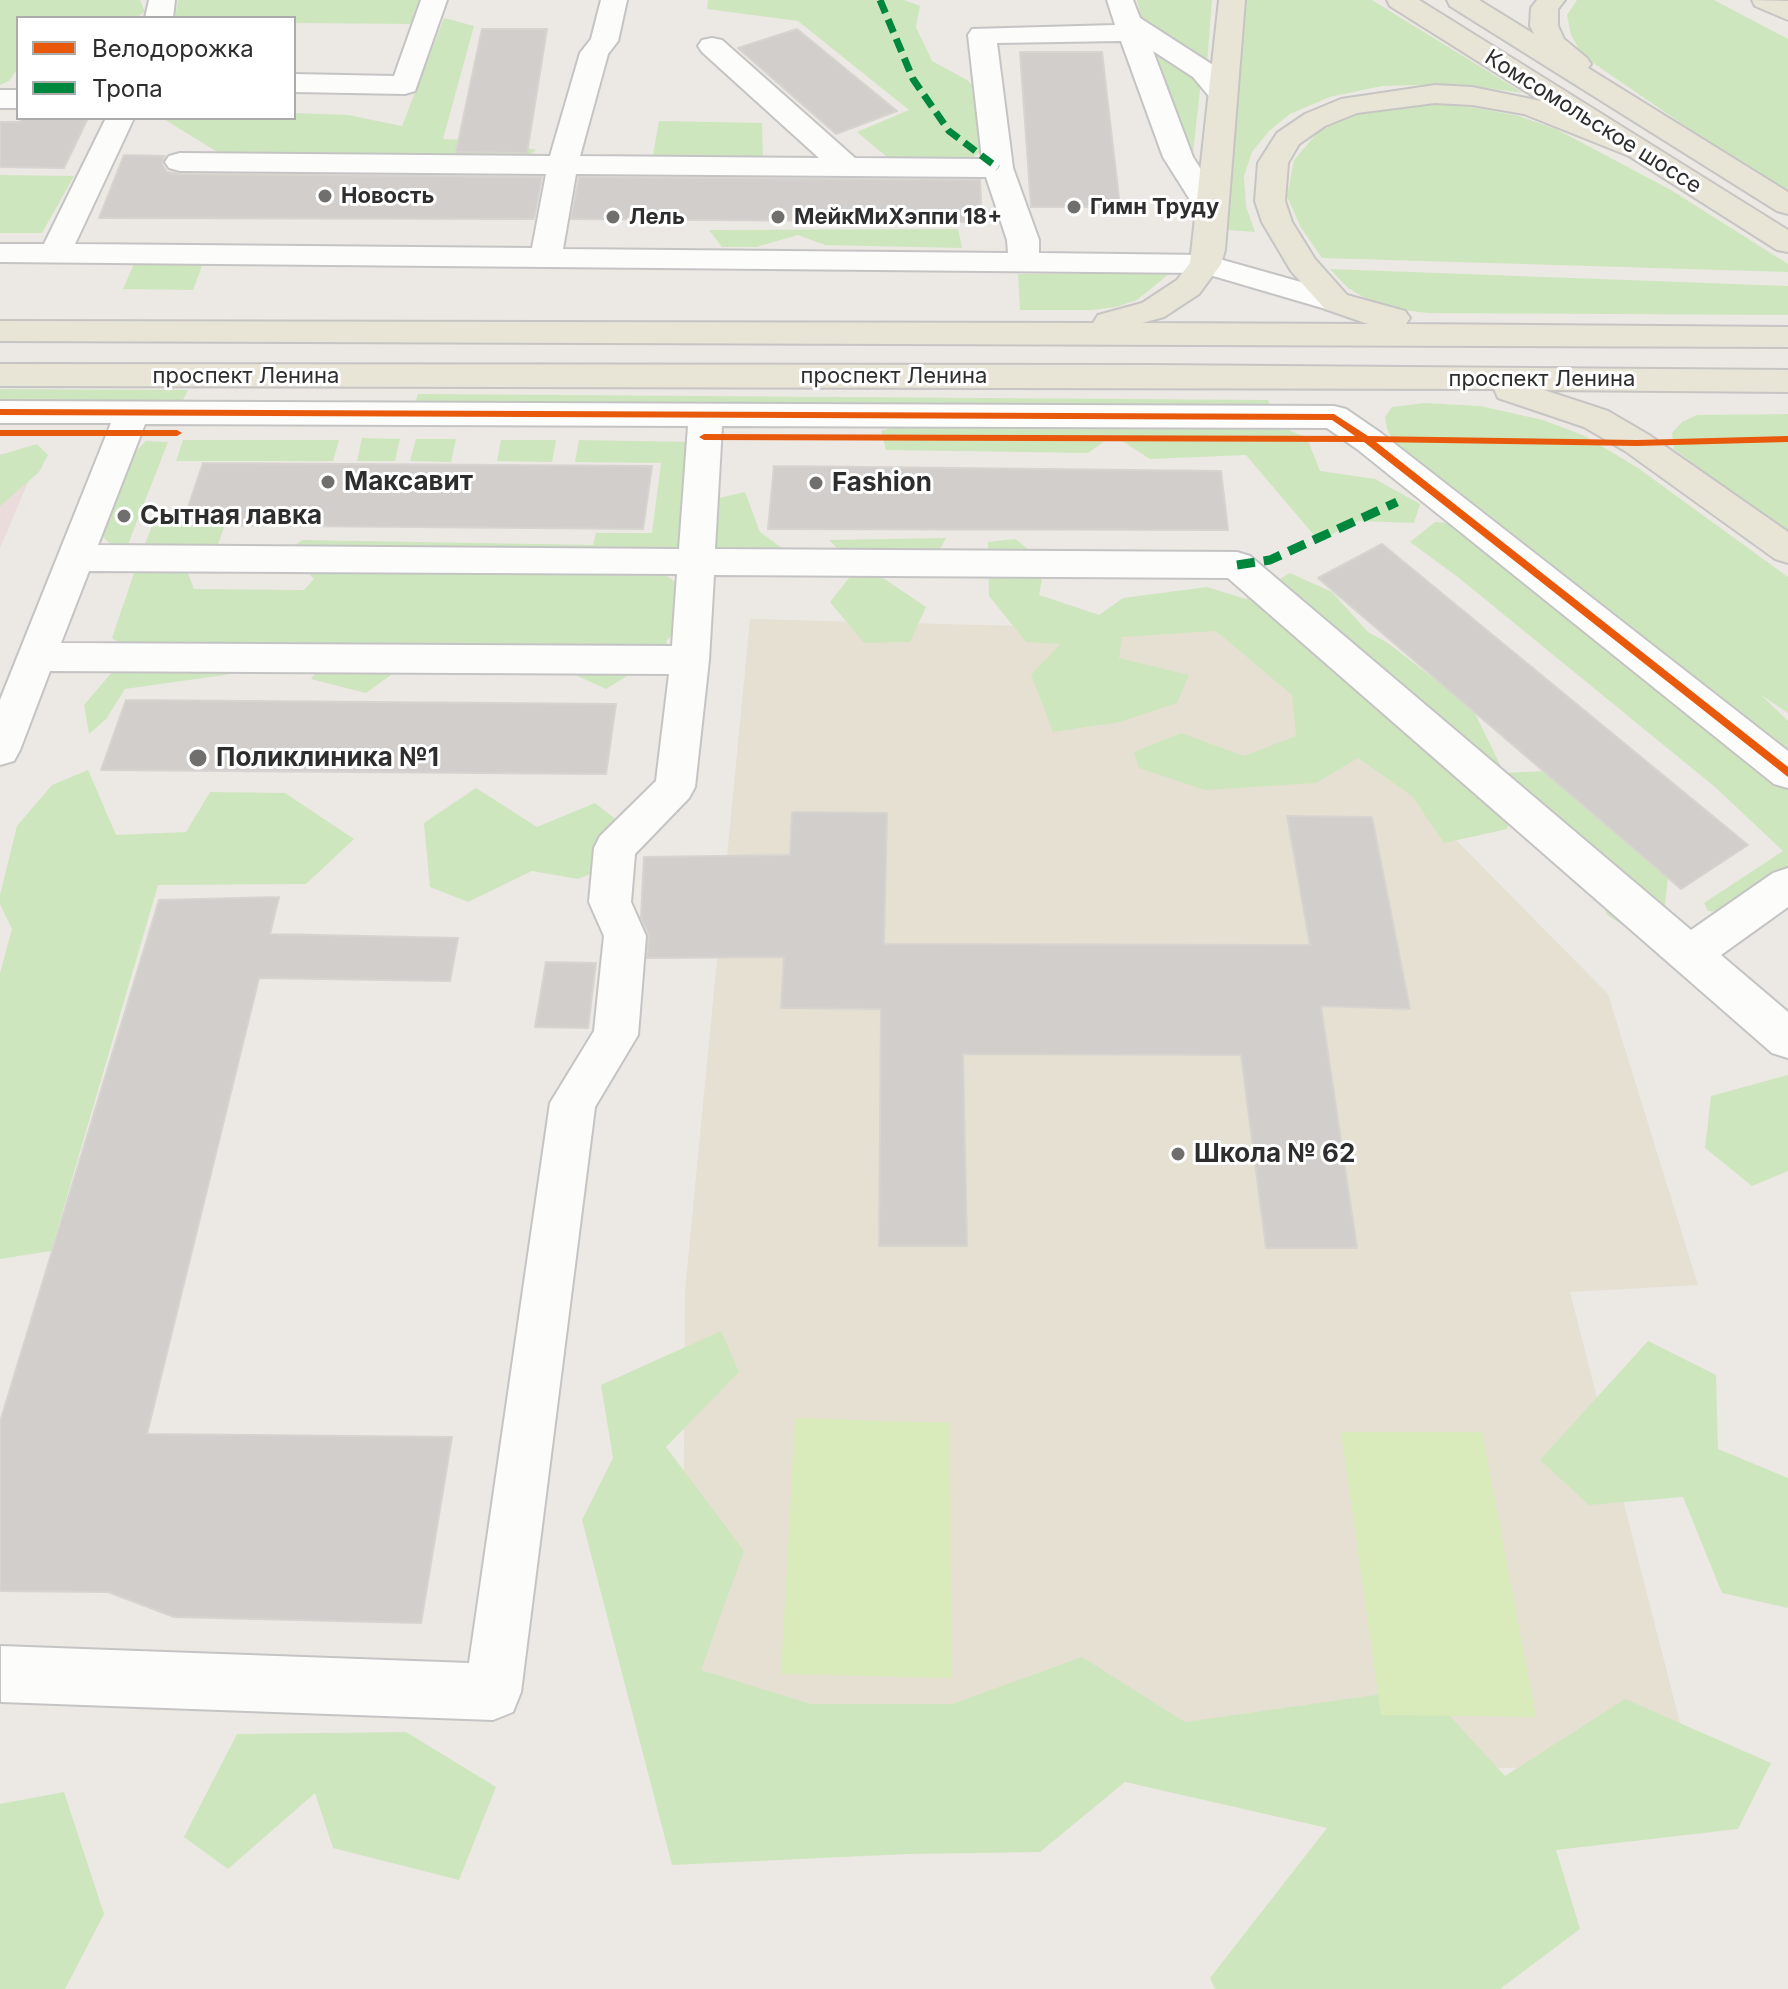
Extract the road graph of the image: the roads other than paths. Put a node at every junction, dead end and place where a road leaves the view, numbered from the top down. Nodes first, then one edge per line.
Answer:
1 (434, 0) edge
2 (614, 0) edge
3 (1232, 0) edge
4 (1400, 0) edge
5 (1460, 0) edge
6 (1552, 0) edge
7 (1765, 0) edge
8 (1788, 12) edge
9 (1126, 18) edge
10 (712, 46) dead end
11 (296, 83) edge
12 (1223, 95) junction
13 (1631, 110) junction
14 (119, 120) edge
15 (1636, 149) junction
16 (180, 162) dead end
17 (562, 166) junction
18 (847, 167) junction
19 (998, 168) junction
20 (1788, 205) edge
21 (1212, 211) junction
22 (1788, 243) edge
23 (0, 253) edge
24 (55, 254) junction
25 (546, 257) junction
26 (1024, 263) junction
27 (1205, 264) junction
28 (1336, 302) junction
29 (0, 331) edge
30 (1067, 332) junction
31 (1492, 334) junction
32 (1788, 337) edge
33 (0, 375) edge
34 (1326, 378) junction
35 (1481, 381) junction
36 (1788, 381) edge
37 (0, 412) edge
38 (132, 413) junction
39 (706, 415) junction
40 (1334, 417) junction
41 (1788, 550) edge
42 (76, 558) junction
43 (695, 563) junction
44 (37, 657) junction
45 (690, 660) junction
46 (0, 750) edge
47 (1788, 773) edge
48 (1788, 885) edge
49 (1689, 954) junction
50 (1788, 1039) edge
51 (1, 1674) edge

1 - 11 street
2 - 17 street
3 - 12 main road
4 - 15 main road, Комсомольское шоссе
5 - 13 main road, Комсомольское шоссе
6 - 13 main road
7 - 8 main road
9 - 12 street
9 - 19 street
9 - 21 street
10 - 18 street
12 - 21 main road
13 - 20 main road, Комсомольское шоссе
14 - 24 street
15 - 22 main road, Комсомольское шоссе
15 - 28 main road
16 - 17 street
17 - 18 street
17 - 25 street
18 - 19 street
19 - 26 street
21 - 27 main road
23 - 24 street
24 - 25 street
25 - 26 street
26 - 27 street
27 - 28 street
27 - 30 main road
28 - 31 main road
29 - 30 main road, проспект Ленина
30 - 31 main road, проспект Ленина
31 - 32 main road, проспект Ленина
33 - 34 main road, проспект Ленина
34 - 35 main road, проспект Ленина
34 - 40 street
35 - 36 main road, проспект Ленина
35 - 41 main road
37 - 38 street
38 - 39 street
38 - 42 street
39 - 40 street
39 - 43 street
40 - 47 street
42 - 43 street
42 - 44 street
43 - 45 street
43 - 49 street
44 - 45 street
44 - 46 street
45 - 51 street
48 - 49 street
49 - 50 street

